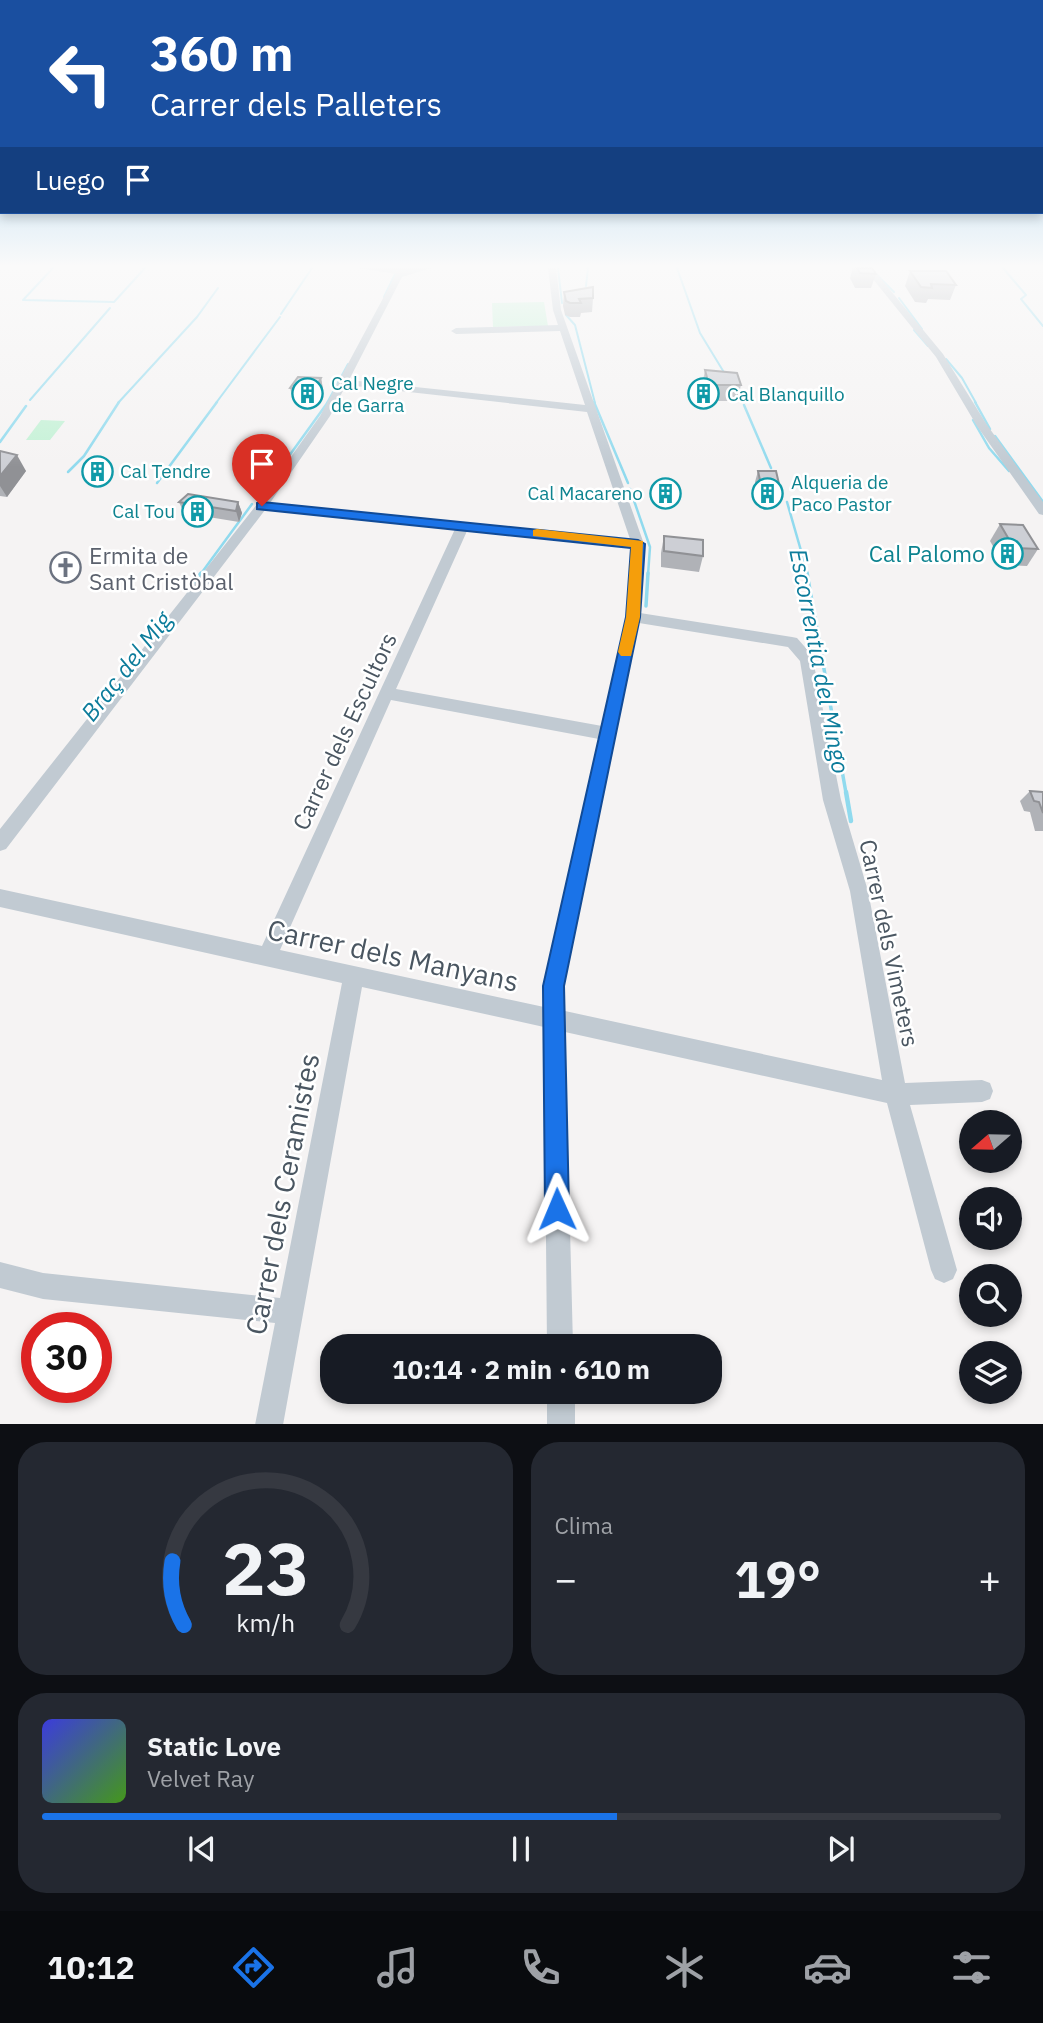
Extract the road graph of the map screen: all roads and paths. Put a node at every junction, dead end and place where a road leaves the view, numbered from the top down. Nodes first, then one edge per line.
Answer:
1 (368, 334) edge
2 (565, 334) edge
3 (922, 334) edge
4 (343, 382) junction
5 (590, 410) junction
6 (262, 506) junction
7 (1043, 511) edge
8 (463, 525) junction
9 (638, 544) junction
10 (633, 617) junction
11 (386, 693) junction
12 (608, 734) junction
13 (0, 843) edge
14 (0, 898) edge
15 (267, 956) junction
16 (354, 975) junction
17 (553, 1019) junction
18 (982, 1091) dead end
19 (896, 1094) junction
20 (944, 1270) dead end
21 (0, 1275) edge
22 (290, 1312) junction
23 (560, 1334) edge
24 (561, 1404) edge
25 (269, 1424) edge
26 (561, 1424) edge

1 - 4 street
2 - 5 street
3 - 7 street
4 - 5 street
4 - 6 street
5 - 9 street
6 - 8 street
6 - 13 street
8 - 9 street
8 - 11 street, Carrer dels Escultors
9 - 10 street
10 - 12 street
10 - 19 street, Carrer dels Vimeters
11 - 12 street
11 - 15 street, Carrer dels Escultors
12 - 17 street
14 - 15 street, Carrer dels Manyans
15 - 16 street, Carrer dels Manyans
16 - 17 street, Carrer dels Manyans
16 - 22 street, Carrer dels Ceramistes
17 - 19 street, Carrer dels Manyans
17 - 23 street
18 - 19 street, Carrer dels Manyans
19 - 20 street, Carrer dels Vimeters
21 - 22 street
22 - 25 street, Carrer dels Ceramistes
24 - 26 street

